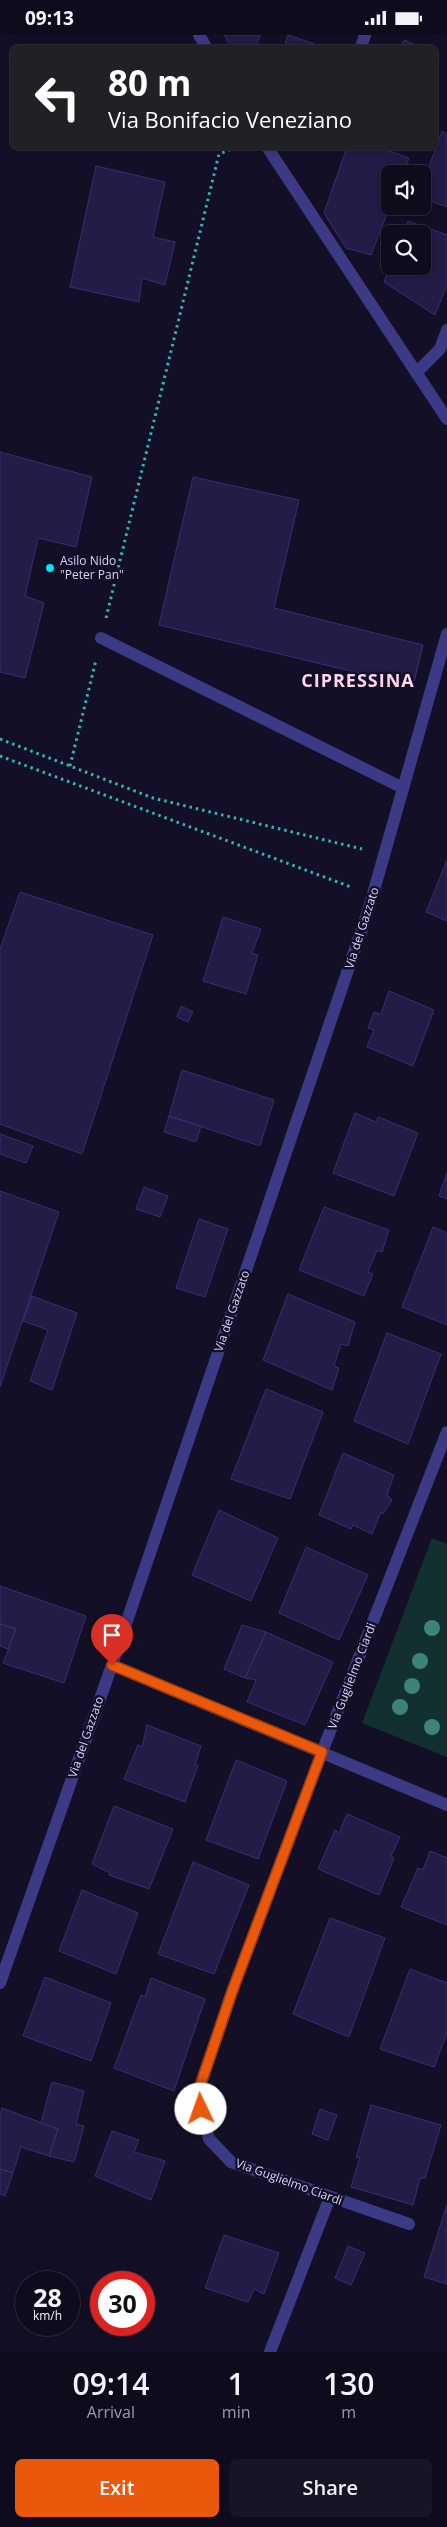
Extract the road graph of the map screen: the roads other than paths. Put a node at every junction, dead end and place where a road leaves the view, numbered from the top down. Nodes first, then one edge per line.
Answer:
1 (268, 150) edge
2 (447, 330) edge
3 (416, 373) junction
4 (447, 419) edge
5 (447, 634) edge
6 (101, 638) road end
7 (403, 788) junction
8 (447, 1432) edge
9 (112, 1665) junction
10 (322, 1752) junction
11 (447, 1805) edge
12 (0, 1983) edge
13 (330, 2197) junction
14 (409, 2224) dead end
15 (270, 2352) edge

1 - 3 street
2 - 3 street
3 - 4 street
5 - 7 street, Via del Gazzato
6 - 7 street
7 - 9 street, Via del Gazzato
8 - 10 street, Via Guglielmo Ciardi
9 - 10 street
9 - 12 street, Via del Gazzato
10 - 11 street
10 - 13 street, Via Guglielmo Ciardi
13 - 14 street, Via Guglielmo Ciardi
13 - 15 street

